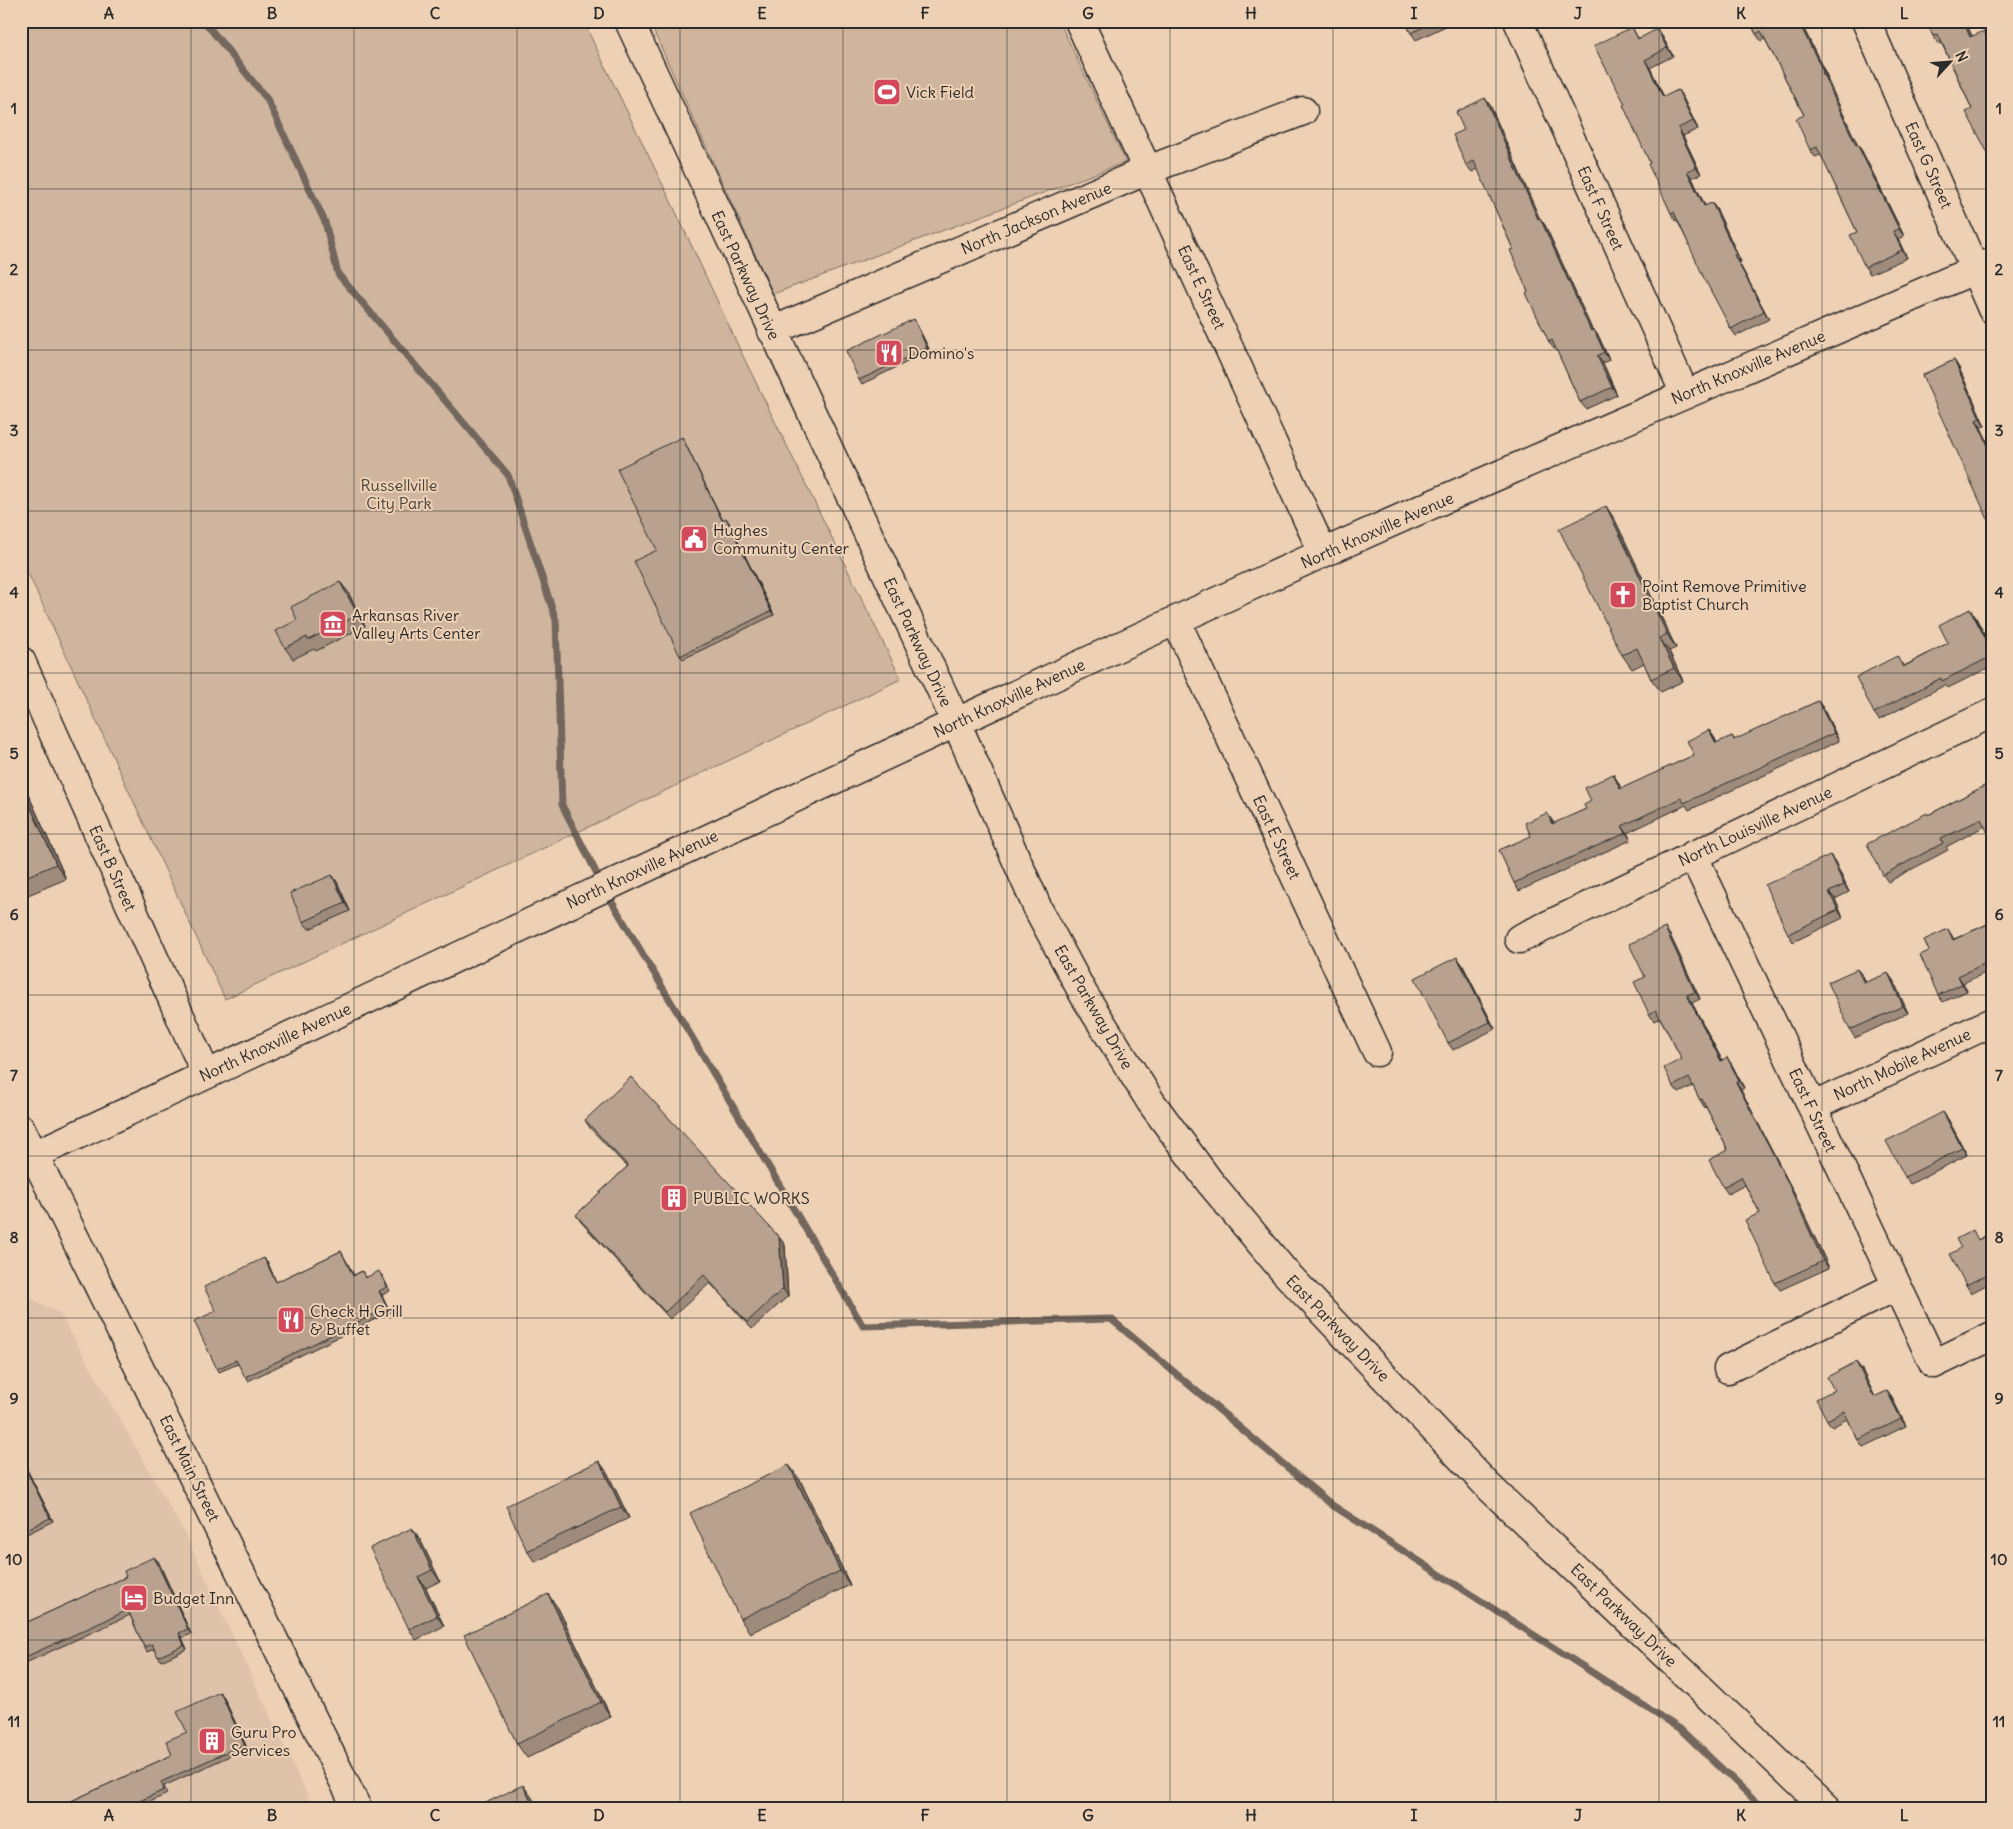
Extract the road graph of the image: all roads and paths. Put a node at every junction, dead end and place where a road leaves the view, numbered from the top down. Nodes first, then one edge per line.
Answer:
1 (629, 21) edge
2 (1079, 21) edge
3 (1518, 21) edge
4 (1866, 21) edge
5 (1303, 111) dead end
6 (1148, 170) junction
7 (1983, 266) edge
8 (1992, 309) edge
9 (772, 331) junction
10 (1685, 394) junction
11 (1324, 553) junction
12 (1176, 621) junction
13 (21, 661) edge
14 (1992, 713) edge
15 (956, 722) junction
16 (1693, 855) junction
17 (1519, 939) dead end
18 (1992, 1022) edge
19 (1377, 1052) dead end
20 (206, 1074) junction
21 (1812, 1107) junction
22 (21, 1129) edge
23 (28, 1158) edge
24 (1897, 1286) junction
25 (1992, 1336) edge
26 (1728, 1369) dead end
27 (357, 1808) edge
28 (1826, 1808) edge

1 - 9 street, East Parkway Drive
2 - 6 street, East E Street
3 - 10 street, East F Street
4 - 7 street, East G Street
5 - 6 street, North Jackson Avenue
6 - 9 street, North Jackson Avenue
6 - 11 street, East E Street
7 - 8 street, East G Street
7 - 10 street, North Knoxville Avenue
9 - 15 street, East Parkway Drive
10 - 11 street, North Knoxville Avenue
11 - 12 street, North Knoxville Avenue
12 - 15 street, North Knoxville Avenue
12 - 19 street, East E Street
13 - 20 street, East B Street
14 - 16 street, North Louisville Avenue
15 - 20 street, North Knoxville Avenue
15 - 28 street, East Parkway Drive
16 - 17 street, North Louisville Avenue
16 - 21 street, East F Street
18 - 21 street, North Mobile Avenue
20 - 23 street, North Knoxville Avenue
21 - 24 street, East F Street
22 - 23 street, East Main Street
23 - 27 street, East Main Street
24 - 25 street, East F Street
24 - 26 street

